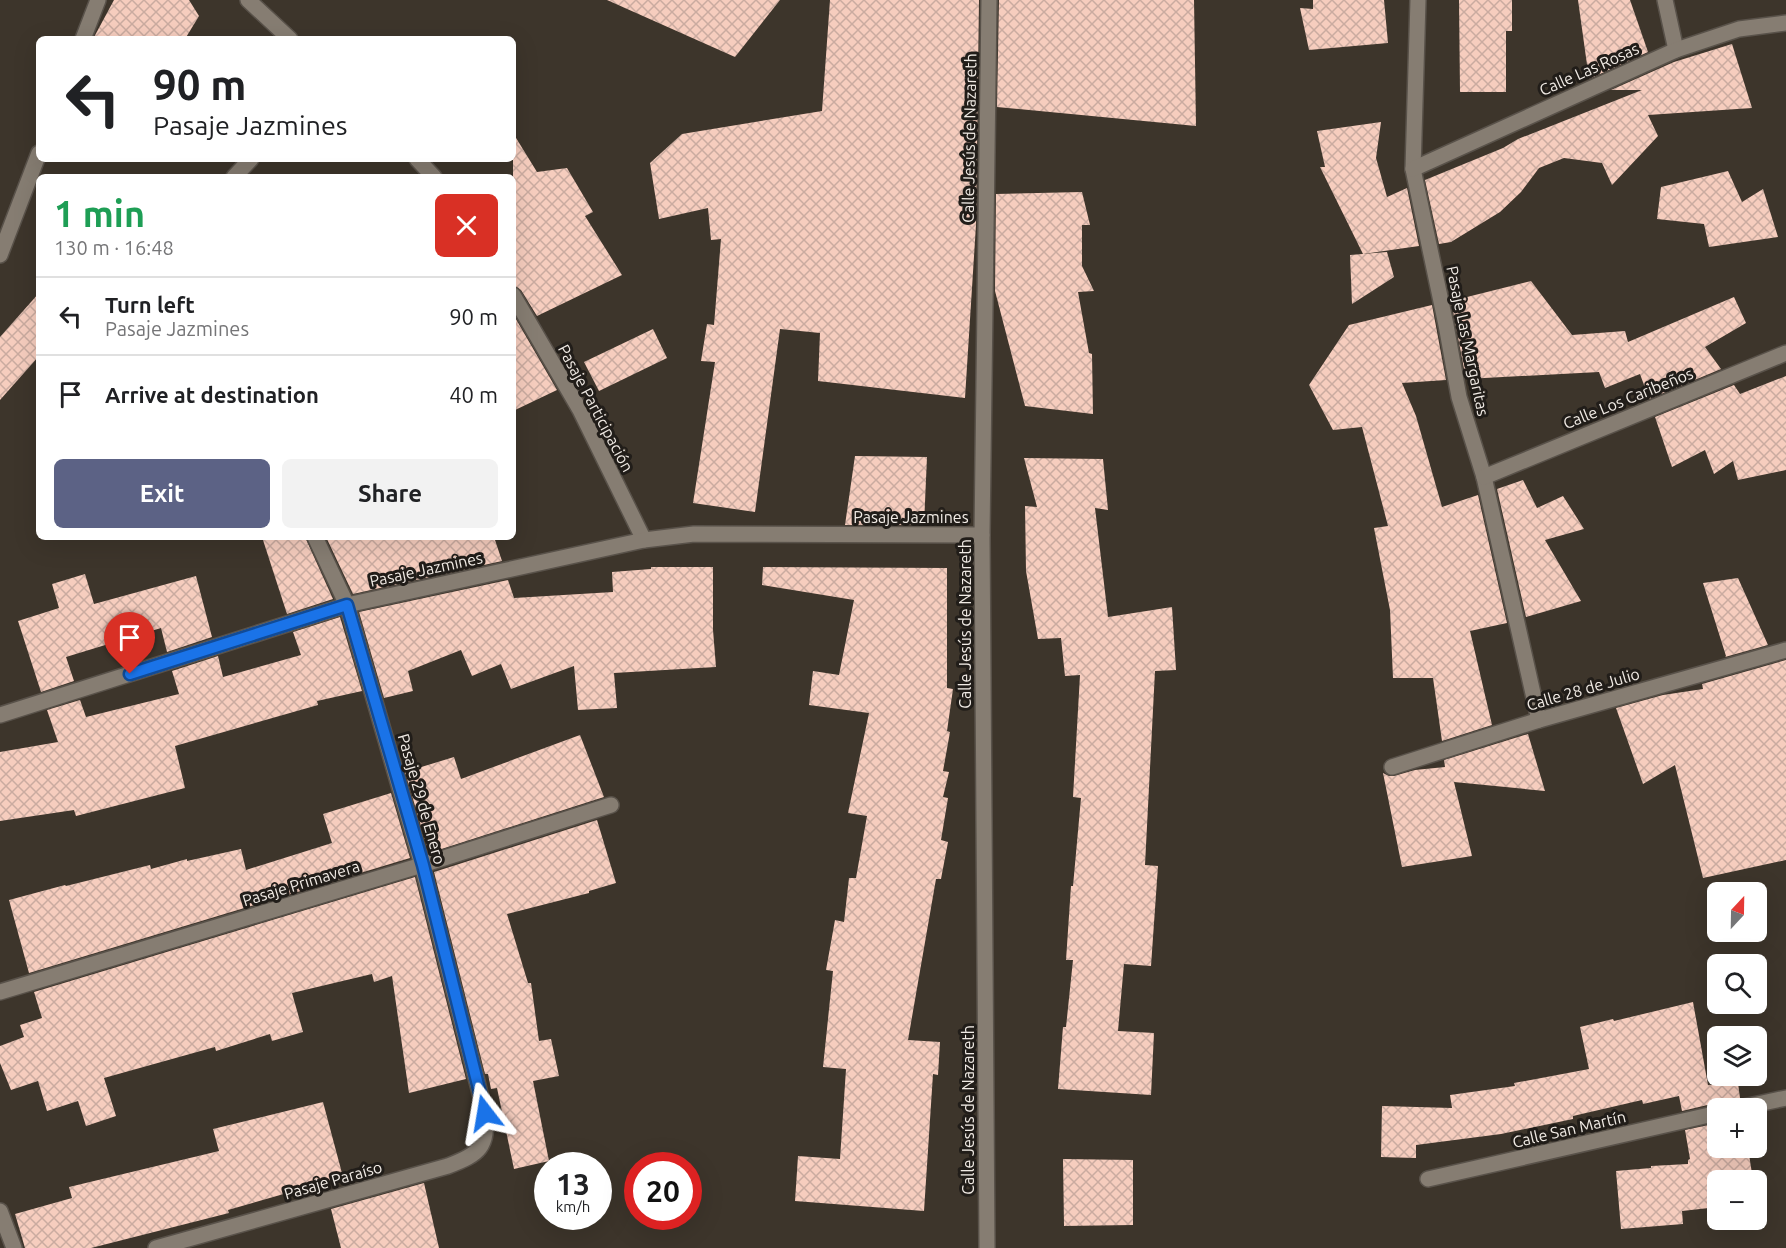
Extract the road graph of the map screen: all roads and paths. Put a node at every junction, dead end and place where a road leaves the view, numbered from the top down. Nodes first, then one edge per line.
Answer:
1 (98, 0) edge
2 (248, 0) edge
3 (989, 0) edge
4 (1418, 0) edge
5 (1665, 0) edge
6 (1786, 23) edge
7 (84, 36) edge
8 (287, 36) edge
9 (1676, 50) junction
10 (36, 161) edge
11 (248, 162) edge
12 (420, 162) edge
13 (1413, 169) junction
14 (237, 174) edge
15 (431, 174) edge
16 (0, 255) edge
17 (516, 300) edge
18 (1786, 353) edge
19 (1484, 477) junction
20 (982, 535) junction
21 (316, 540) edge
22 (644, 540) junction
23 (347, 605) junction
24 (1786, 650) edge
25 (0, 715) edge
26 (1539, 720) junction
27 (1392, 767) dead end
28 (611, 805) dead end
29 (423, 865) junction
30 (0, 992) edge
31 (1786, 1098) edge
32 (1767, 1102) edge
33 (485, 1113) joint
34 (1707, 1116) edge
35 (1428, 1179) dead end
36 (0, 1210) edge
37 (14, 1248) edge
38 (156, 1248) edge
39 (987, 1248) edge

1 - 7 street
2 - 8 street
3 - 20 street, Calle Jesús de Nazareth
4 - 13 street, Pasaje Las Margaritas
5 - 9 street
6 - 9 street, Calle Las Rosas
9 - 13 street, Calle Las Rosas
10 - 16 street
11 - 14 street
12 - 15 street
13 - 19 street, Pasaje Las Margaritas
17 - 22 street, Pasaje Participación
18 - 19 street, Calle Los Caribeños
19 - 26 street, Pasaje Las Margaritas
20 - 22 street, Pasaje Jazmines
20 - 39 street, Calle Jesús de Nazareth
21 - 23 street, Pasaje 29 de Enero
22 - 23 street, Pasaje Jazmines
23 - 25 street, Pasaje Jazmines
23 - 29 street, Pasaje 29 de Enero
24 - 26 street, Calle 28 de Julio
26 - 27 street, Calle 28 de Julio
28 - 29 street, Pasaje Primavera
29 - 30 street, Pasaje Primavera
29 - 33 street, Pasaje 29 de Enero
31 - 32 street
33 - 38 street, Pasaje Paraíso
34 - 35 street, Calle San Martín
36 - 37 street

